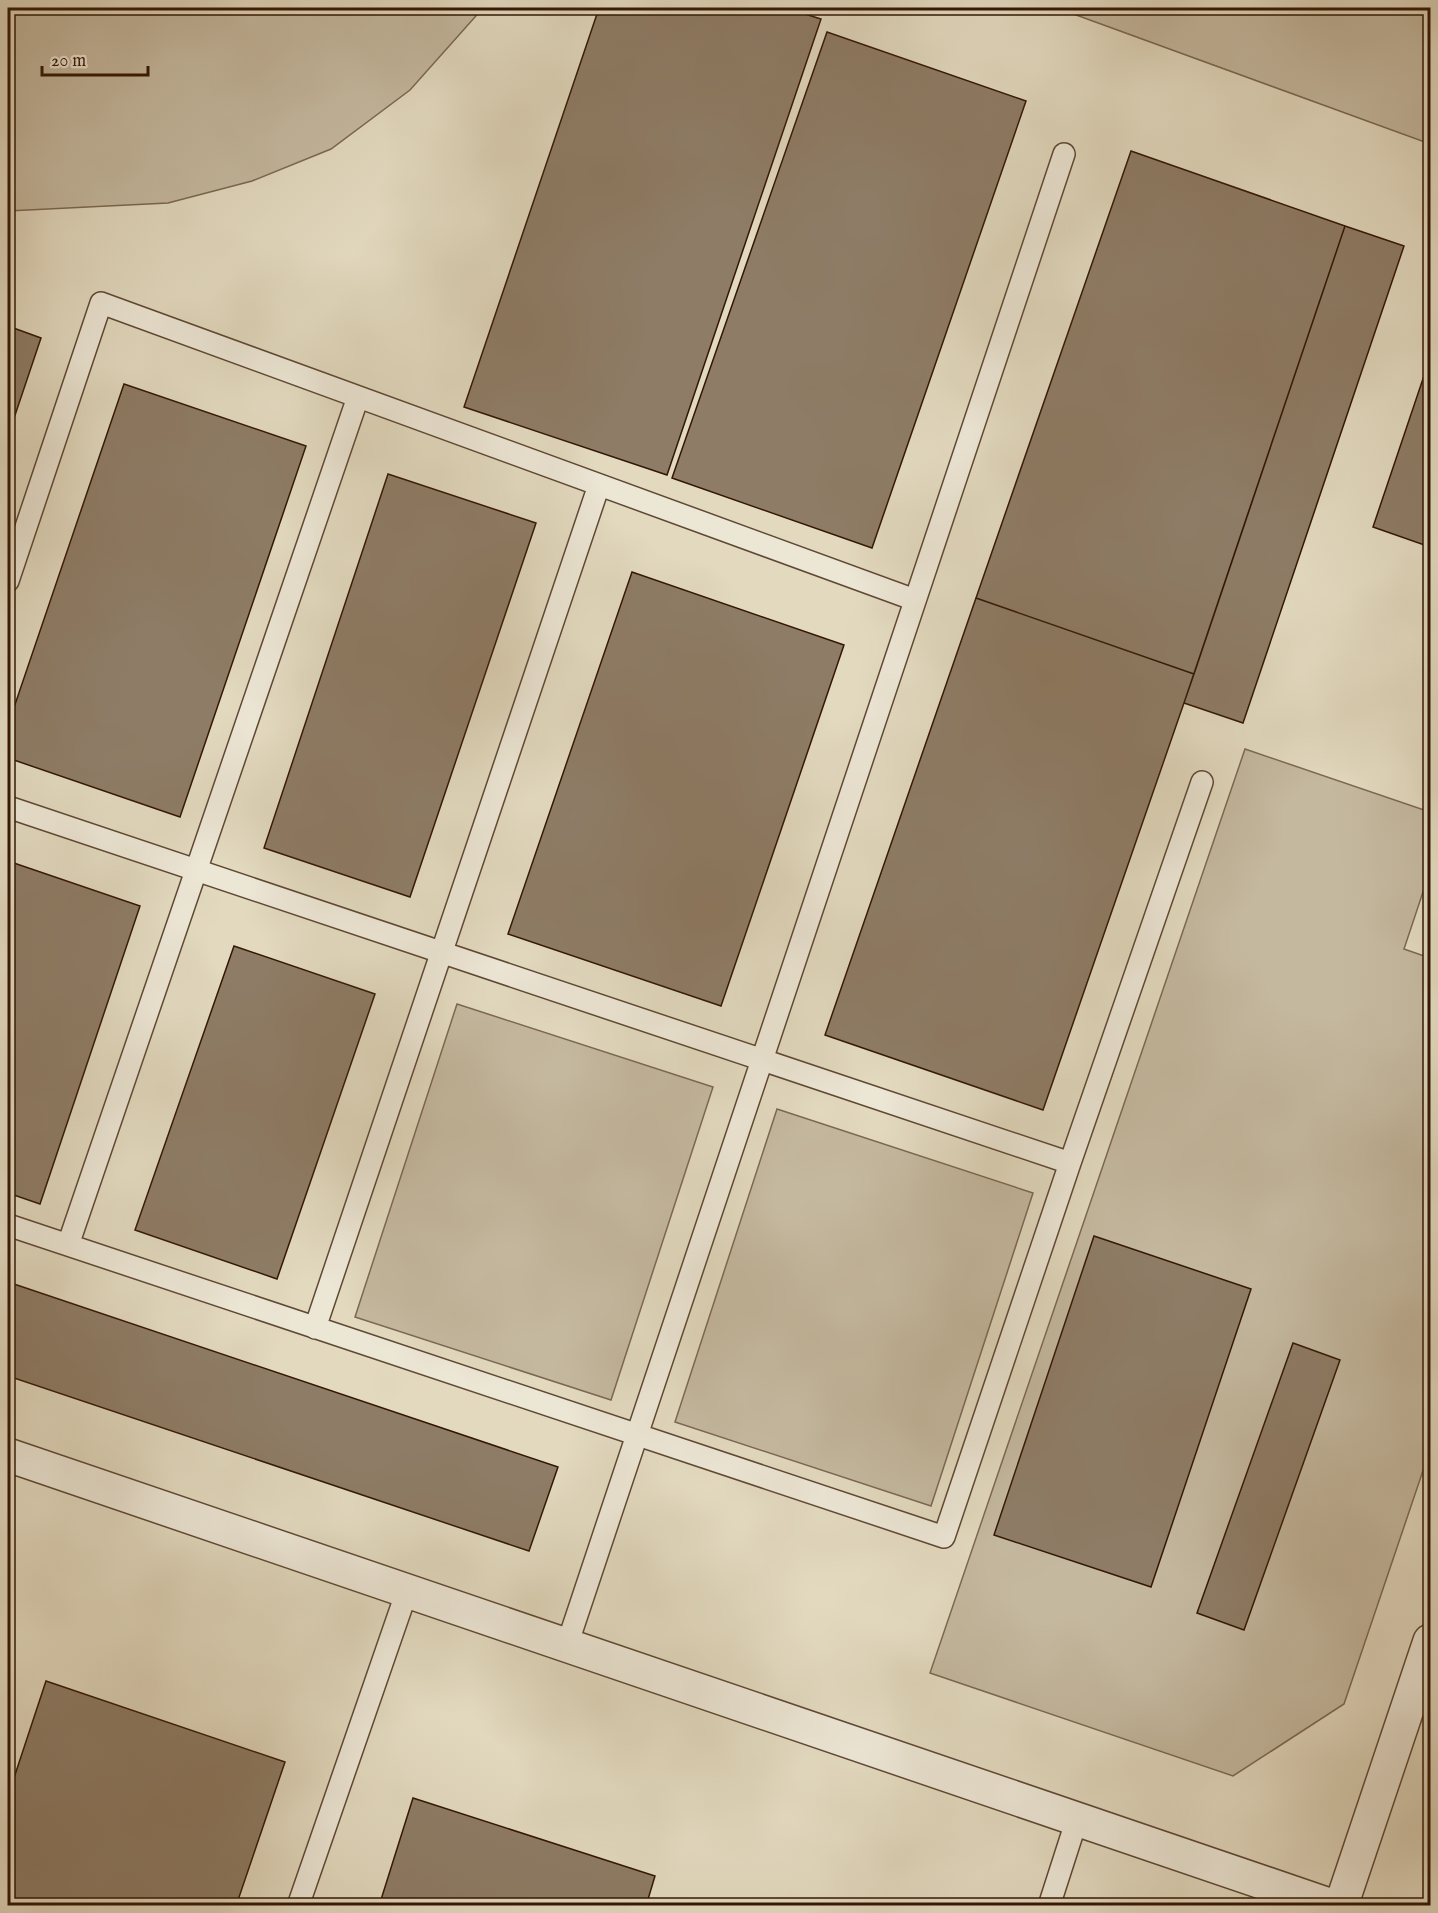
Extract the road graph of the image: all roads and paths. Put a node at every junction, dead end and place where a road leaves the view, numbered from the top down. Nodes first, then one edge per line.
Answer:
1 (1064, 154) dead end
2 (358, 397) junction
3 (599, 485) junction
4 (8, 581) edge
5 (915, 600) junction
6 (1202, 782) dead end
7 (8, 807) edge
8 (196, 871) junction
9 (441, 952) junction
10 (762, 1060) junction
11 (1070, 1163) junction
12 (8, 1225) edge
13 (68, 1245) junction
14 (315, 1328) junction
15 (637, 1435) junction
16 (8, 1455) edge
17 (406, 1591) junction
18 (1431, 1641) edge
19 (567, 1645) junction
20 (1077, 1819) junction
21 (298, 1905) edge
22 (1049, 1905) edge
23 (1332, 1905) edge
24 (1341, 1905) edge

1 - 5 lane
2 - 3 lane
2 - 4 lane
2 - 8 lane
3 - 5 lane
3 - 9 lane
5 - 10 lane
6 - 11 lane
7 - 8 lane
8 - 9 lane
8 - 13 lane
9 - 10 lane
9 - 14 lane
10 - 11 lane
10 - 15 lane
11 - 15 lane
12 - 13 lane
13 - 14 lane
14 - 15 lane
15 - 19 lane
16 - 17 street
17 - 19 street
17 - 21 lane
18 - 24 street
19 - 20 street
20 - 22 lane
20 - 23 street

